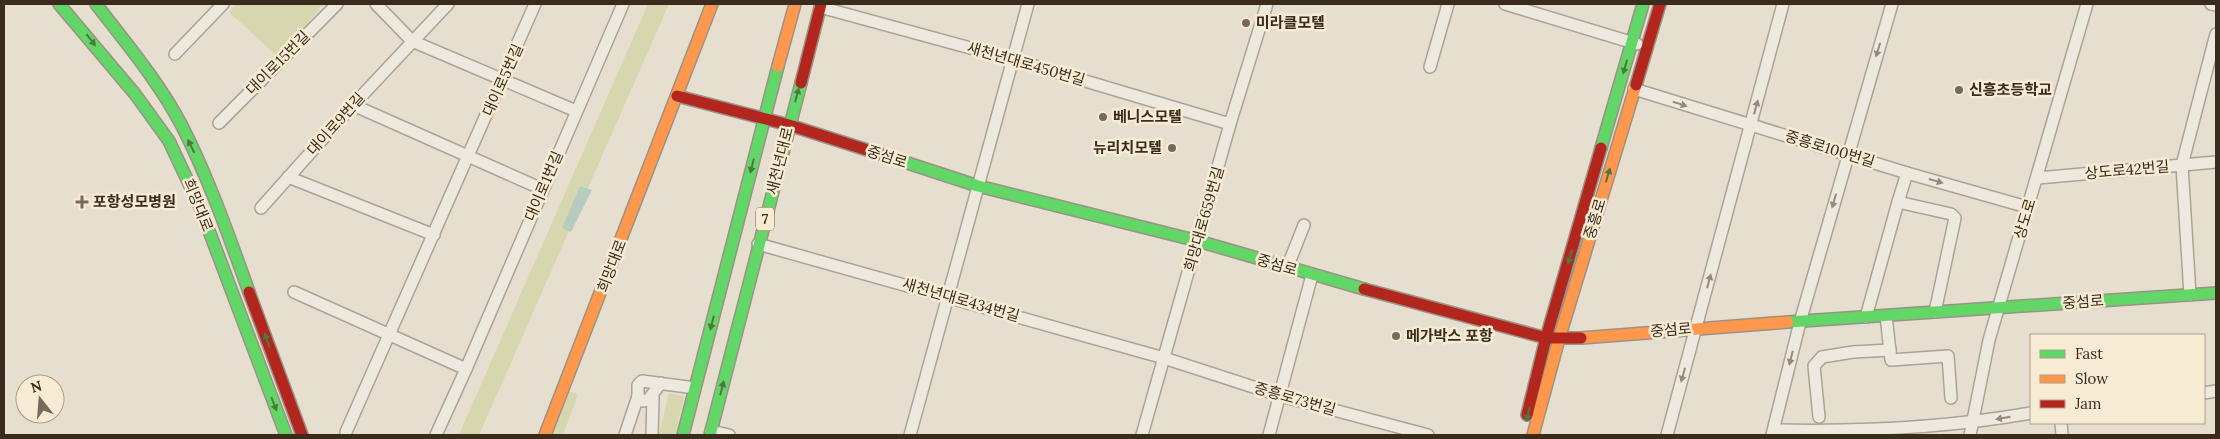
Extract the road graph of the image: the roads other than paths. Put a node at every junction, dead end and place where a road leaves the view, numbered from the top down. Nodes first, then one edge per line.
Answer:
1 (59, 4) edge
2 (96, 4) edge
3 (223, 4) edge
4 (337, 4) edge
5 (376, 4) edge
6 (448, 4) edge
7 (535, 4) edge
8 (623, 4) edge
9 (712, 4) edge
10 (795, 4) edge
11 (1028, 4) edge
12 (1267, 4) edge
13 (1448, 4) edge
14 (1643, 4) edge
15 (1660, 4) edge
16 (1783, 4) edge
17 (1892, 4) edge
18 (2087, 4) edge
19 (2211, 4) edge
20 (1513, 5) edge
21 (2216, 5) edge
22 (821, 6) edge
23 (2216, 34) edge
24 (412, 41) junction
25 (1632, 42) junction
26 (1646, 48) junction
27 (175, 54) dead end
28 (1013, 60) junction
29 (1430, 66) dead end
30 (504, 78) junction
31 (1634, 88) junction
32 (677, 96) junction
33 (353, 105) junction
34 (576, 111) junction
35 (764, 119) junction
36 (219, 123) dead end
37 (1230, 124) junction
38 (789, 125) junction
39 (1751, 126) junction
40 (1847, 154) junction
41 (469, 155) junction
42 (2216, 162) edge
43 (2182, 165) junction
44 (1906, 173) junction
45 (288, 177) junction
46 (2038, 178) junction
47 (978, 186) junction
48 (542, 189) junction
49 (1898, 202) junction
50 (2027, 207) junction
51 (261, 208) dead end
52 (224, 222) junction
53 (1304, 225) dead end
54 (207, 227) junction
55 (434, 235) junction
56 (1198, 241) junction
57 (758, 244) junction
58 (1287, 268) junction
59 (1312, 275) junction
60 (262, 292) dead end
61 (294, 292) dead end
62 (2216, 293) edge
63 (2190, 295) junction
64 (948, 296) junction
65 (1998, 308) junction
66 (1935, 312) junction
67 (1886, 316) junction
68 (1866, 317) junction
69 (271, 318) dead end
70 (1800, 322) junction
71 (1696, 328) junction
72 (390, 335) junction
73 (1546, 338) junction
74 (1559, 339) junction
75 (1890, 350) junction
76 (1164, 358) junction
77 (466, 369) junction
78 (661, 383) junction
79 (695, 388) junction
80 (638, 396) junction
81 (1281, 396) junction
82 (653, 397) junction
83 (1951, 398) dead end
84 (2030, 413) edge
85 (1819, 417) dead end
86 (1974, 423) junction
87 (1397, 431) edge
88 (346, 432) dead end
89 (1906, 432) edge
90 (710, 433) edge
91 (1773, 433) edge
92 (1845, 433) edge
93 (275, 435) edge
94 (286, 435) edge
95 (302, 435) edge
96 (308, 435) edge
97 (436, 435) edge
98 (545, 435) edge
99 (625, 435) edge
100 (652, 435) edge
101 (683, 435) edge
102 (728, 435) edge
103 (910, 435) edge
104 (1142, 435) edge
105 (1269, 435) edge
106 (1428, 435) edge
107 (1522, 435) edge
108 (1533, 435) edge
109 (1667, 435) edge
110 (1970, 435) edge

1 -> 54 main road, 희망대로
52 -> 2 main road, 희망대로
3 - 27 street
4 - 36 street, 대이로15번길
5 - 24 street
6 - 24 street, 대이로9번길
7 - 30 street, 대이로5번길
8 - 34 street, 대이로1번길
9 - 32 main road
10 - 35 main road, 새천년대로 / 7
11 - 28 street
12 - 37 street, 희망대로659번길
13 - 29 street
14 - 25 main road, 중흥로
15 - 26 main road, 중흥로
39 -> 16 street
17 -> 40 street
18 - 46 street, 상도로
19 - 21 street
20 - 25 street
22 - 28 street, 새천년대로450번길
38 -> 22 main road, 새천년대로 / 7
23 - 43 street
24 - 30 street
24 - 33 street, 대이로9번길
25 - 26 street
25 -> 73 main road, 중흥로
26 - 31 main road, 중흥로
28 - 37 street, 새천년대로450번길
28 - 47 street
30 - 34 street
30 - 41 street, 대이로5번길
31 -> 39 street, 중흥로100번길
74 -> 31 main road, 중흥로
32 - 35 main road, 새천년대로
32 - 98 main road, 희망대로
33 - 41 street
33 - 45 street, 대이로9번길
34 - 48 street, 대이로1번길
35 - 38 main road, 중섬로
35 -> 79 main road, 새천년대로 / 7
37 - 56 street, 희망대로659번길
38 - 47 main road, 중섬로
38 - 57 main road, 새천년대로 / 7
39 - 40 street, 중흥로100번길
71 -> 39 street
40 - 44 street, 중흥로100번길
40 -> 70 street
41 - 48 street
41 - 55 street, 대이로5번길
42 - 43 street, 상도로42번길
43 - 46 street, 상도로42번길
43 - 63 street
44 - 49 street
44 -> 50 street, 중흥로100번길
45 - 51 street, 대이로9번길
45 - 55 street
46 - 50 street, 상도로
47 - 56 main road, 중섬로
47 - 64 street
48 - 77 street, 대이로1번길
49 - 66 street
49 - 68 street
50 - 65 street, 상도로
52 - 60 main road
95 -> 52 main road, 희망대로
53 - 58 street
54 - 93 main road
54 -> 94 main road, 희망대로
55 - 72 street, 대이로5번길
56 - 58 main road, 중섬로
56 - 76 street, 희망대로659번길
57 - 64 street, 새천년대로434번길
90 -> 57 main road, 새천년대로 / 7
58 - 59 main road, 중섬로
59 - 73 main road, 중섬로
59 - 81 street
61 - 72 street
62 - 63 main road, 중섬로
63 - 65 main road, 중섬로
64 - 76 street, 새천년대로434번길
64 - 103 street
65 - 66 main road, 중섬로
65 - 86 street, 상도로
66 - 67 main road, 중섬로
67 - 68 main road, 중섬로
67 - 75 street
68 - 70 main road, 중섬로
69 - 96 main road
70 - 71 main road, 중섬로
70 -> 91 street
71 - 74 main road, 중섬로
71 -> 109 street
72 - 77 street
72 - 88 street, 대이로5번길
73 - 74 main road, 중섬로
73 -> 107 main road, 중흥로
74 - 108 main road, 중흥로
75 - 83 street
75 - 85 street
76 - 81 street, 중흥로73번길
76 - 104 street, 희망대로659번길
77 - 97 street, 대이로1번길
78 - 79 street
78 - 80 street
78 - 82 street
79 - 101 main road, 새천년대로 / 7
80 - 82 street
80 - 99 street
81 - 87 street, 중흥로73번길
81 - 105 street
82 - 100 street
84 -> 86 street
86 - 89 street
86 - 110 street, 상도로
87 - 106 street, 중흥로73번길
89 - 92 street
90 - 102 street
91 - 92 street

